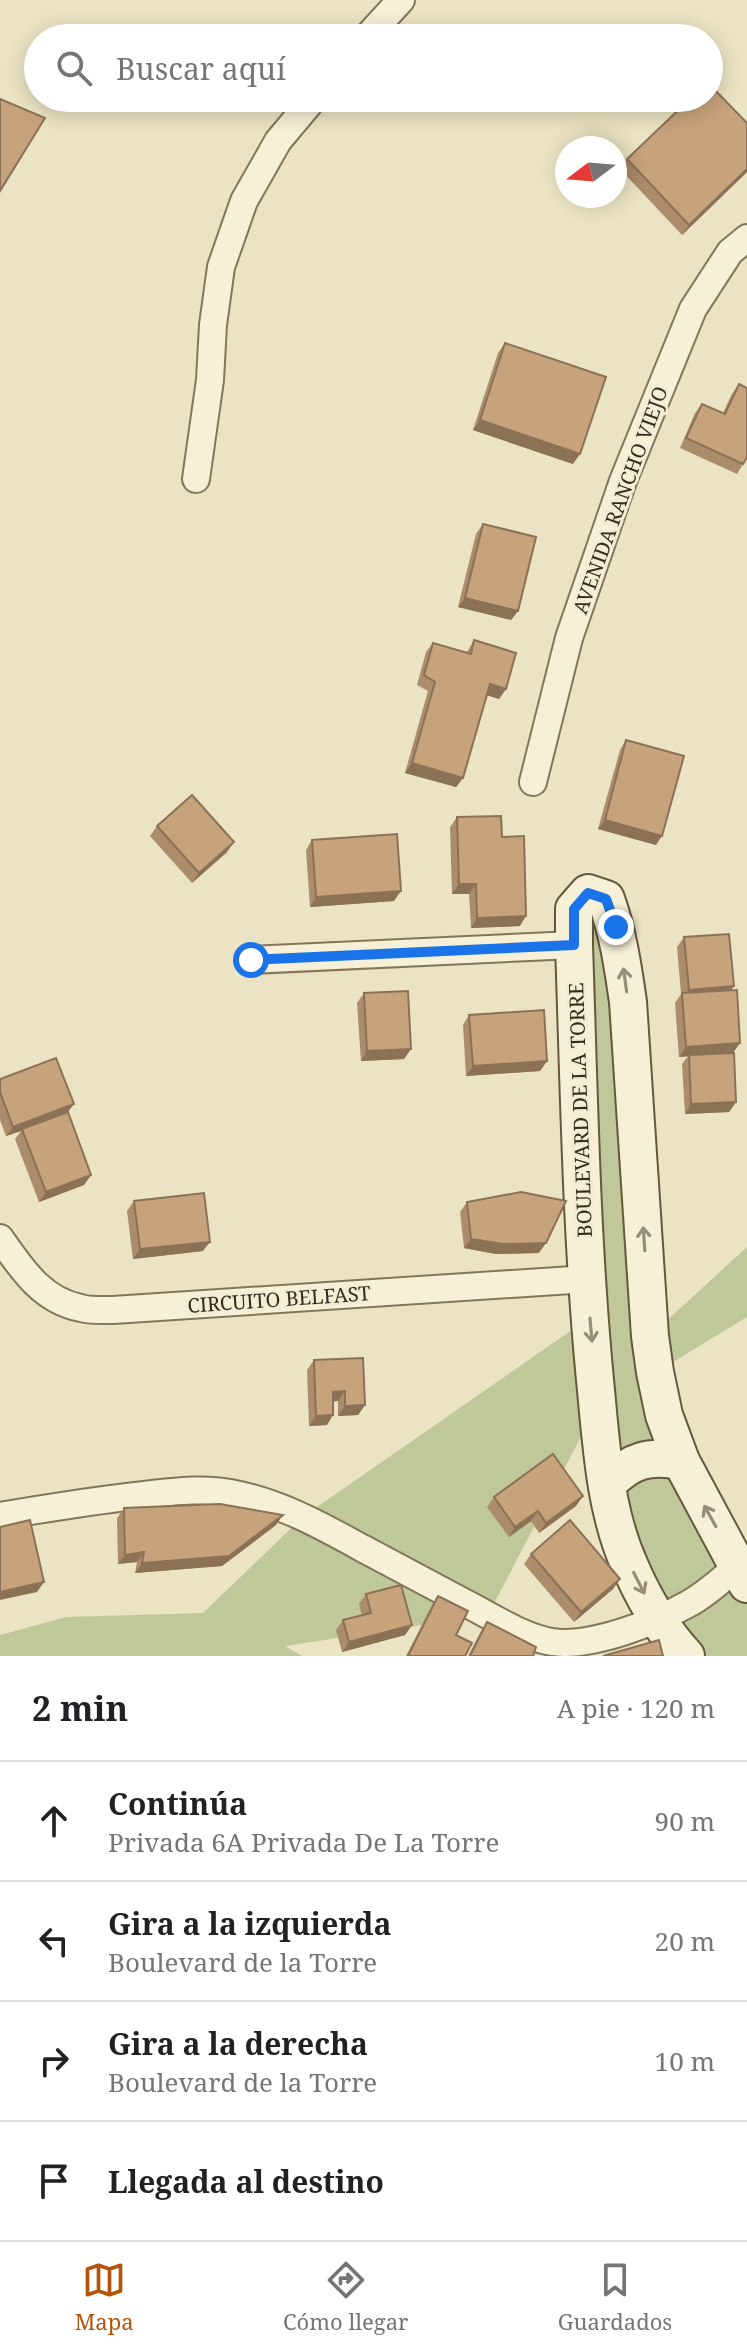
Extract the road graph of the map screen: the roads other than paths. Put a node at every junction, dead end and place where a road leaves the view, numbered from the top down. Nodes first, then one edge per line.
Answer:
1 (401, 0) edge
2 (379, 24) edge
3 (302, 112) edge
4 (747, 238) edge
5 (196, 479) dead end
6 (533, 782) dead end
7 (574, 945) junction
8 (251, 960) dead end
9 (0, 1238) edge
10 (587, 1279) junction
11 (681, 1461) junction
12 (608, 1483) junction
13 (0, 1516) edge
14 (744, 1579) edge
15 (657, 1618) junction
16 (686, 1656) edge

1 - 2 street
3 - 5 street
4 - 6 street, AVENIDA RANCHO VIEJO
7 - 8 street
7 - 10 street, BOULEVARD DE LA TORRE
11 -> 7 street, BOULEVARD DE LA TORRE
9 - 10 street, CIRCUITO BELFAST
10 -> 12 street, BOULEVARD DE LA TORRE
11 - 12 street
14 -> 11 street, BOULEVARD DE LA TORRE
12 -> 15 street, BOULEVARD DE LA TORRE
13 - 15 street
14 - 15 street
15 - 16 street, BOULEVARD DE LA TORRE

